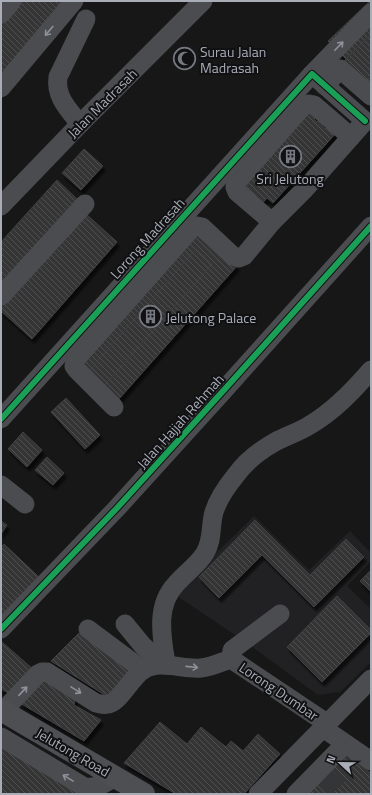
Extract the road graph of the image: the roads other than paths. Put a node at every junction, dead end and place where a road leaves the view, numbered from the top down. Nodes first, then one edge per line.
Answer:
1 (12, 1) edge
2 (74, 1) edge
3 (203, 1) edge
4 (371, 13) edge
5 (1, 14) edge
6 (86, 19) dead end
7 (318, 80) junction
8 (1, 88) edge
9 (371, 96) edge
10 (80, 124) junction
11 (351, 137) junction
12 (85, 204) dead end
13 (1, 206) edge
14 (272, 222) junction
15 (371, 226) edge
16 (1, 296) edge
17 (89, 333) junction
18 (371, 370) edge
19 (114, 407) dead end
20 (1, 419) edge
21 (1, 485) edge
22 (25, 504) dead end
23 (280, 614) dead end
24 (125, 624) dead end
25 (1, 629) edge
26 (88, 629) dead end
27 (231, 659) junction
28 (166, 660) junction
29 (143, 670) junction
30 (371, 679) edge
31 (2, 711) edge
32 (325, 726) junction
33 (1, 737) edge
34 (340, 750) dead end
35 (371, 761) edge
36 (116, 777) junction
37 (144, 794) edge
38 (258, 794) edge
39 (296, 794) edge

1 - 5 street
2 -> 8 street
3 - 10 street, Jalan Madrasah
7 -> 4 street
6 - 10 street
7 - 9 street
7 - 11 street
7 - 17 street, Lorong Madrasah
10 - 13 street, Jalan Madrasah
11 - 14 street
11 - 14 street
12 - 16 street
14 - 17 street
15 - 25 street, Jalan Hajjah Rehmah
17 - 19 street
17 - 20 street, Lorong Madrasah
18 - 28 street
21 - 22 street
23 - 27 street
24 - 28 street
26 - 29 street
28 -> 27 street
27 - 32 street, Lorong Dumbar
28 - 29 street
31 -> 29 street
30 - 32 street
31 - 36 main road, Jelutong Road
32 - 35 street, Lorong Dumbar
32 - 38 street
36 -> 33 street
34 - 39 street
36 - 37 main road, Jelutong Road

